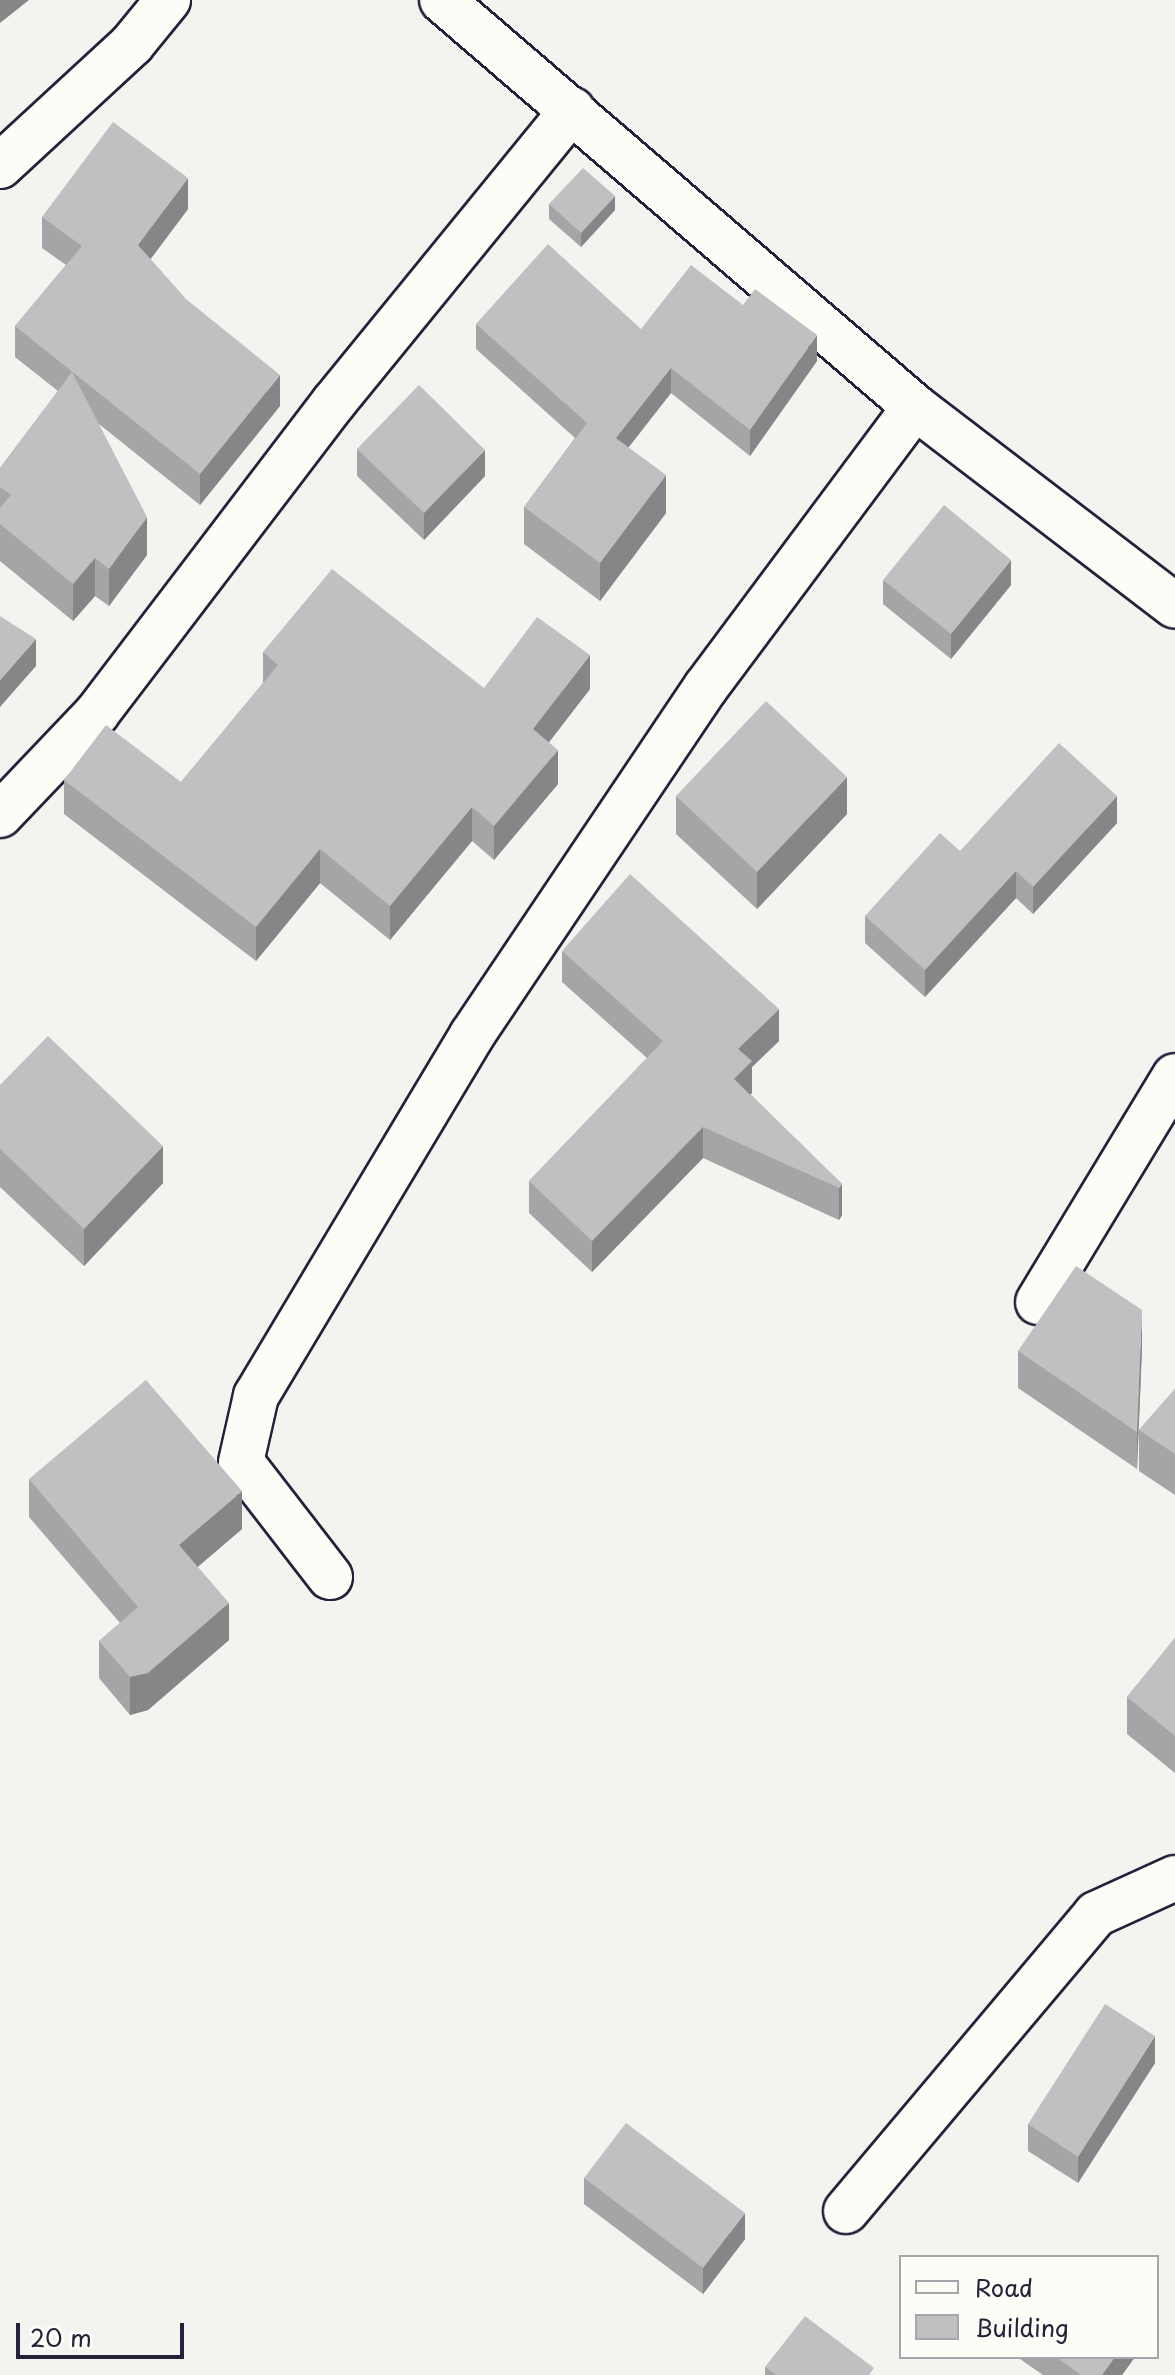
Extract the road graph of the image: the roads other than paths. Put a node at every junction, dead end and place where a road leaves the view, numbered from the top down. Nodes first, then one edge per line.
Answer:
1 (168, 0) edge
2 (442, 0) edge
3 (572, 110) junction
4 (0, 166) edge
5 (915, 407) junction
6 (1175, 606) edge
7 (0, 815) edge
8 (1175, 1076) edge
9 (1038, 1302) dead end
10 (330, 1577) dead end
11 (1175, 1878) edge
12 (846, 2211) dead end

1 - 4 street
2 - 3 street
3 - 5 street
3 - 7 street
5 - 6 street
5 - 10 street
8 - 9 street
11 - 12 street

